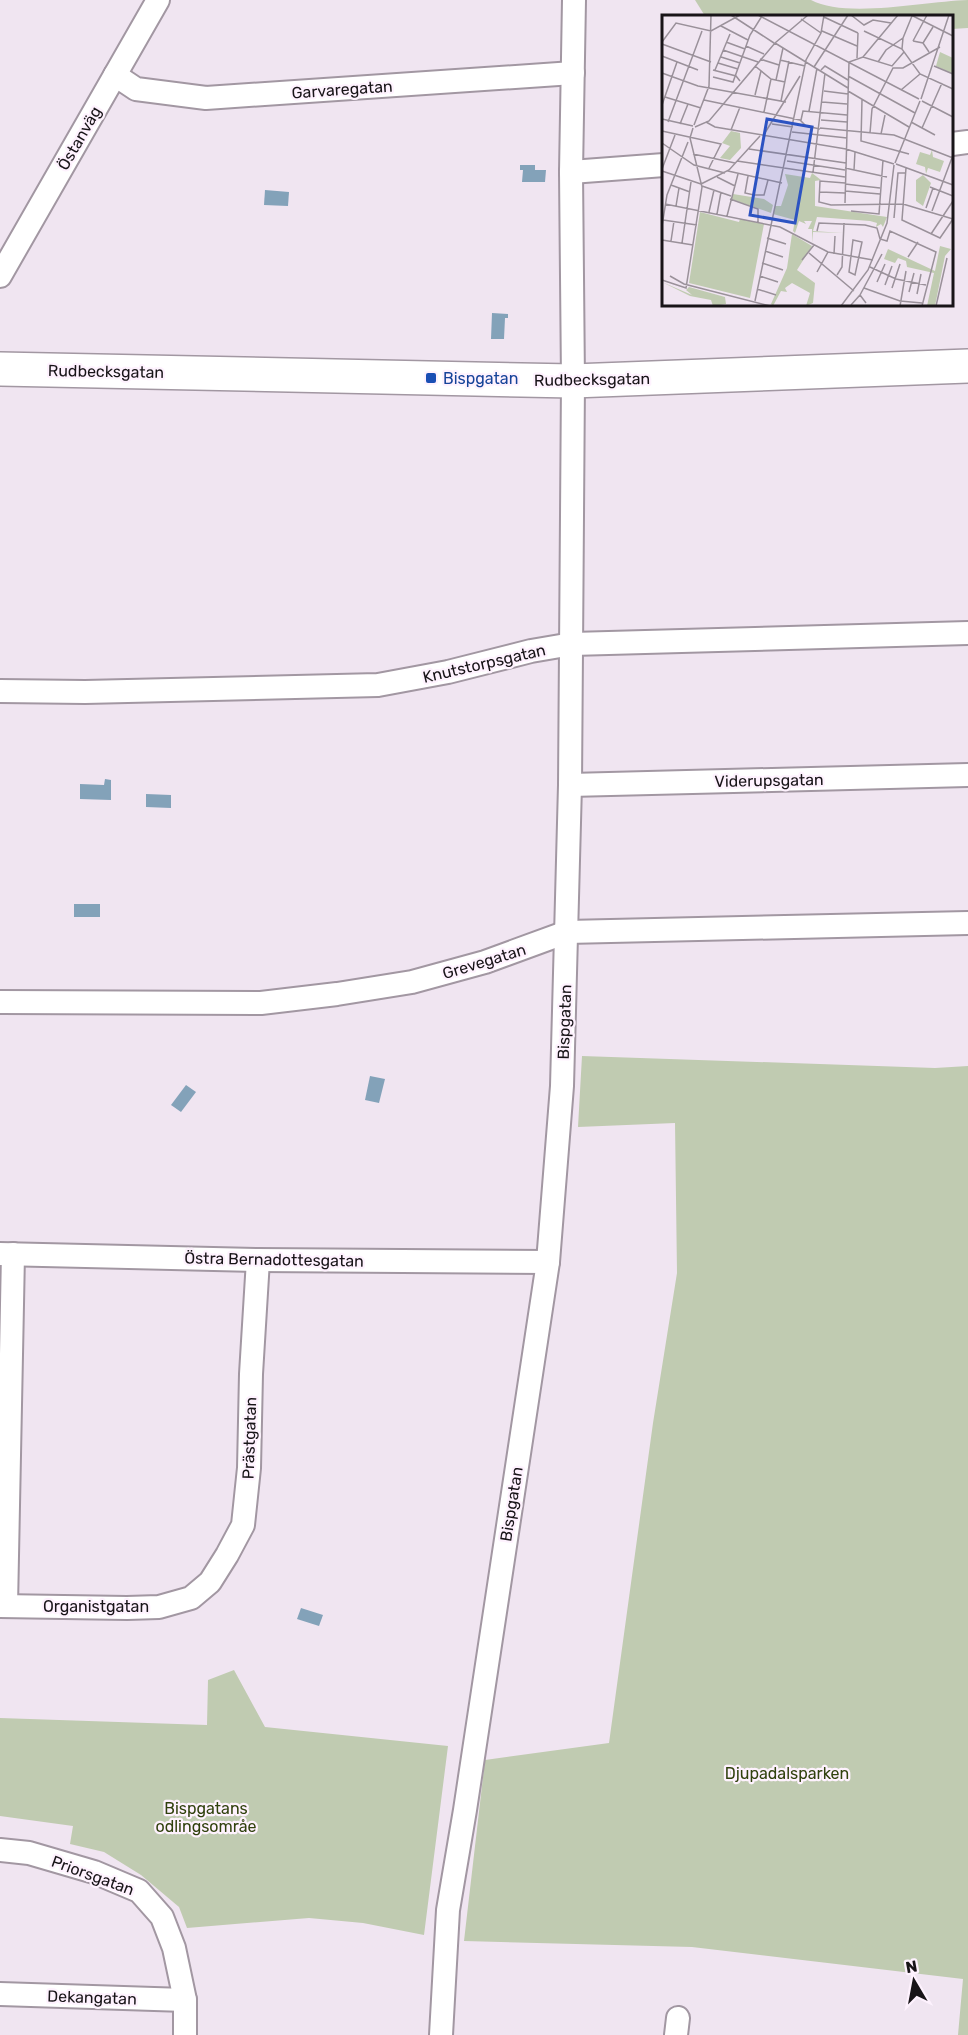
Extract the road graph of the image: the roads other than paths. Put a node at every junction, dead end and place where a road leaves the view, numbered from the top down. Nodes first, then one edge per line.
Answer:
1 (158, 0) edge
2 (574, 0) edge
3 (573, 73) junction
4 (115, 75) junction
5 (968, 142) edge
6 (953, 144) edge
7 (662, 165) edge
8 (571, 172) junction
9 (0, 276) edge
10 (968, 366) edge
11 (0, 369) edge
12 (573, 381) junction
13 (968, 633) edge
14 (572, 644) junction
15 (0, 691) edge
16 (968, 775) edge
17 (570, 785) junction
18 (968, 923) edge
19 (567, 932) junction
20 (0, 1002) edge
21 (7, 1254) edge
22 (258, 1260) junction
23 (548, 1262) junction
24 (191, 1598) joint
25 (3, 1606) edge
26 (0, 1850) edge
27 (0, 1994) edge
28 (185, 2000) junction
29 (185, 2035) edge
30 (441, 2035) edge

1 - 4 street, Östanväg
2 - 3 street, Bispgatan
3 - 4 street, Garvaregatan
3 - 8 street, Bispgatan
4 - 9 street, Östanväg
5 - 6 street
7 - 8 street
8 - 12 street, Bispgatan
10 - 12 street, Rudbecksgatan
11 - 12 street, Rudbecksgatan
12 - 14 street, Bispgatan
13 - 14 street, Knutstorpsgatan
14 - 15 street, Knutstorpsgatan
14 - 17 street, Bispgatan
16 - 17 street, Viderupsgatan
17 - 19 street, Bispgatan
18 - 19 street, Grevegatan
19 - 20 street, Grevegatan
19 - 23 street, Bispgatan
21 - 22 street, Östra Bernadottesgatan
21 - 25 street
22 - 23 street, Östra Bernadottesgatan
22 - 24 street, Prästgatan
23 - 30 street, Bispgatan
24 - 25 street, Organistgatan
26 - 28 street, Priorsgatan
27 - 28 street, Dekangatan
28 - 29 street, Priorsgatan

